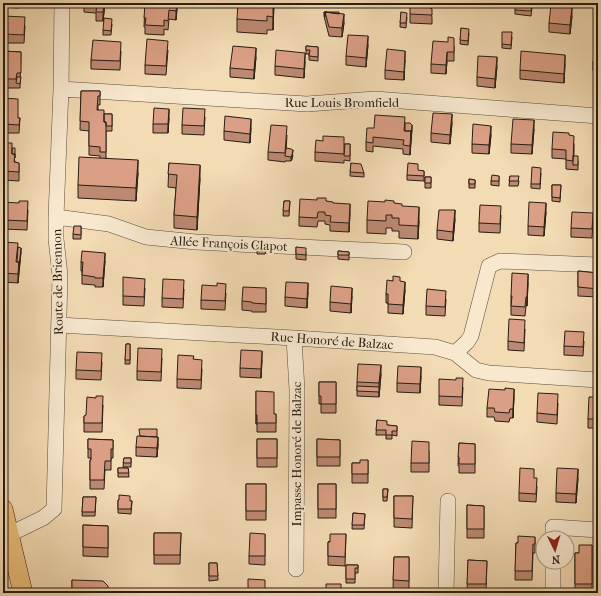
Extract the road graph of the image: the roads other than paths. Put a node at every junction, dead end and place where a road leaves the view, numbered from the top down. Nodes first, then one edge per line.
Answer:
1 (62, 3) edge
2 (61, 88) junction
3 (598, 116) edge
4 (56, 217) junction
5 (404, 252) dead end
6 (598, 265) edge
7 (59, 325) junction
8 (294, 338) junction
9 (455, 353) junction
10 (598, 380) edge
11 (448, 501) dead end
12 (3, 509) edge
13 (553, 530) edge
14 (598, 530) edge
15 (10, 534) junction
16 (296, 569) dead end
17 (553, 570) edge
18 (23, 593) edge
19 (446, 593) edge
20 (553, 593) edge

1 - 2 street, Route de Briennon
2 - 3 street, Rue Louis Bromfield
2 - 4 street, Route de Briennon
4 - 5 street, Allée François Clapot
4 - 7 street, Route de Briennon
6 - 9 street
7 - 8 street, Rue Honoré de Balzac
7 - 15 street, Route de Briennon
8 - 9 street, Rue Honoré de Balzac
8 - 16 street, Impasse Honoré de Balzac
9 - 10 street, Rue Honoré de Balzac
11 - 19 street
12 - 15 main road
13 - 14 street
15 - 18 main road
17 - 20 street

